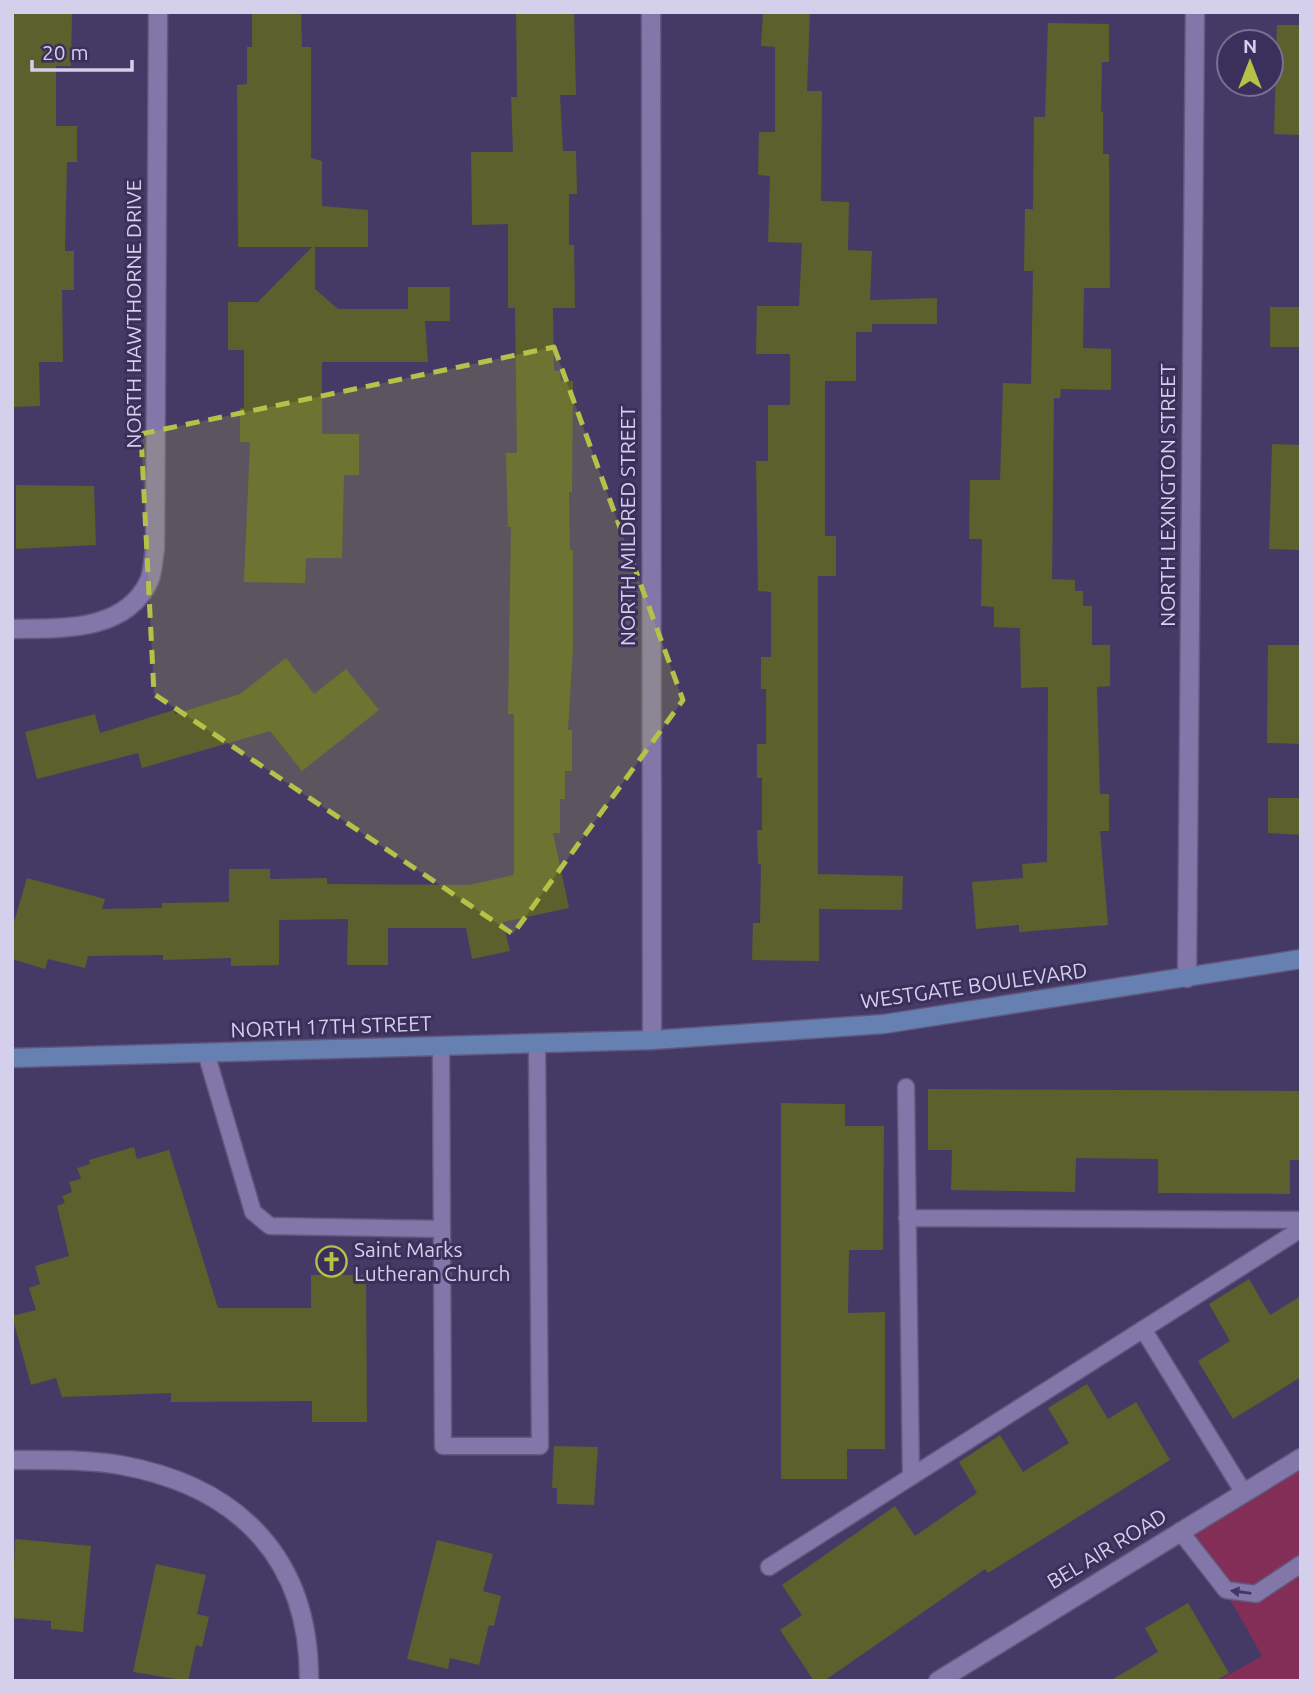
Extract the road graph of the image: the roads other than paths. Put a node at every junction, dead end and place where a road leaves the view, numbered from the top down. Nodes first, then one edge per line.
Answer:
1 (158, 12) edge
2 (651, 12) edge
3 (1195, 12) edge
4 (12, 628) edge
5 (1301, 959) edge
6 (1187, 978) junction
7 (652, 1040) junction
8 (537, 1043) junction
9 (441, 1046) junction
10 (206, 1053) junction
11 (12, 1058) edge
12 (906, 1087) dead end
13 (907, 1218) junction
14 (1301, 1220) edge
15 (442, 1229) junction
16 (1301, 1229) edge
17 (1143, 1329) junction
18 (1301, 1458) edge
19 (12, 1460) edge
20 (911, 1476) junction
21 (1244, 1493) junction
22 (1180, 1531) junction
23 (1301, 1564) edge
24 (769, 1567) dead end
25 (309, 1681) edge
26 (938, 1681) edge

1 - 4 street, NORTH HAWTHORNE DRIVE
2 - 7 street, NORTH MILDRED STREET
3 - 6 street, NORTH LEXINGTON STREET
5 - 6 street, WESTGATE BOULEVARD
6 - 7 street, WESTGATE BOULEVARD
7 - 8 street, NORTH 17TH STREET
8 - 9 street, NORTH 17TH STREET
8 - 15 lane
9 - 10 street, NORTH 17TH STREET
9 - 15 lane
10 - 11 street, NORTH 17TH STREET
10 - 15 lane
12 - 13 lane
13 - 14 lane
13 - 20 lane
16 - 17 lane
17 - 20 lane
17 - 21 lane
18 - 21 street, BEL AIR ROAD
19 - 25 street
20 - 24 lane
21 - 22 street, BEL AIR ROAD
23 -> 22 lane
22 - 26 street, BEL AIR ROAD

